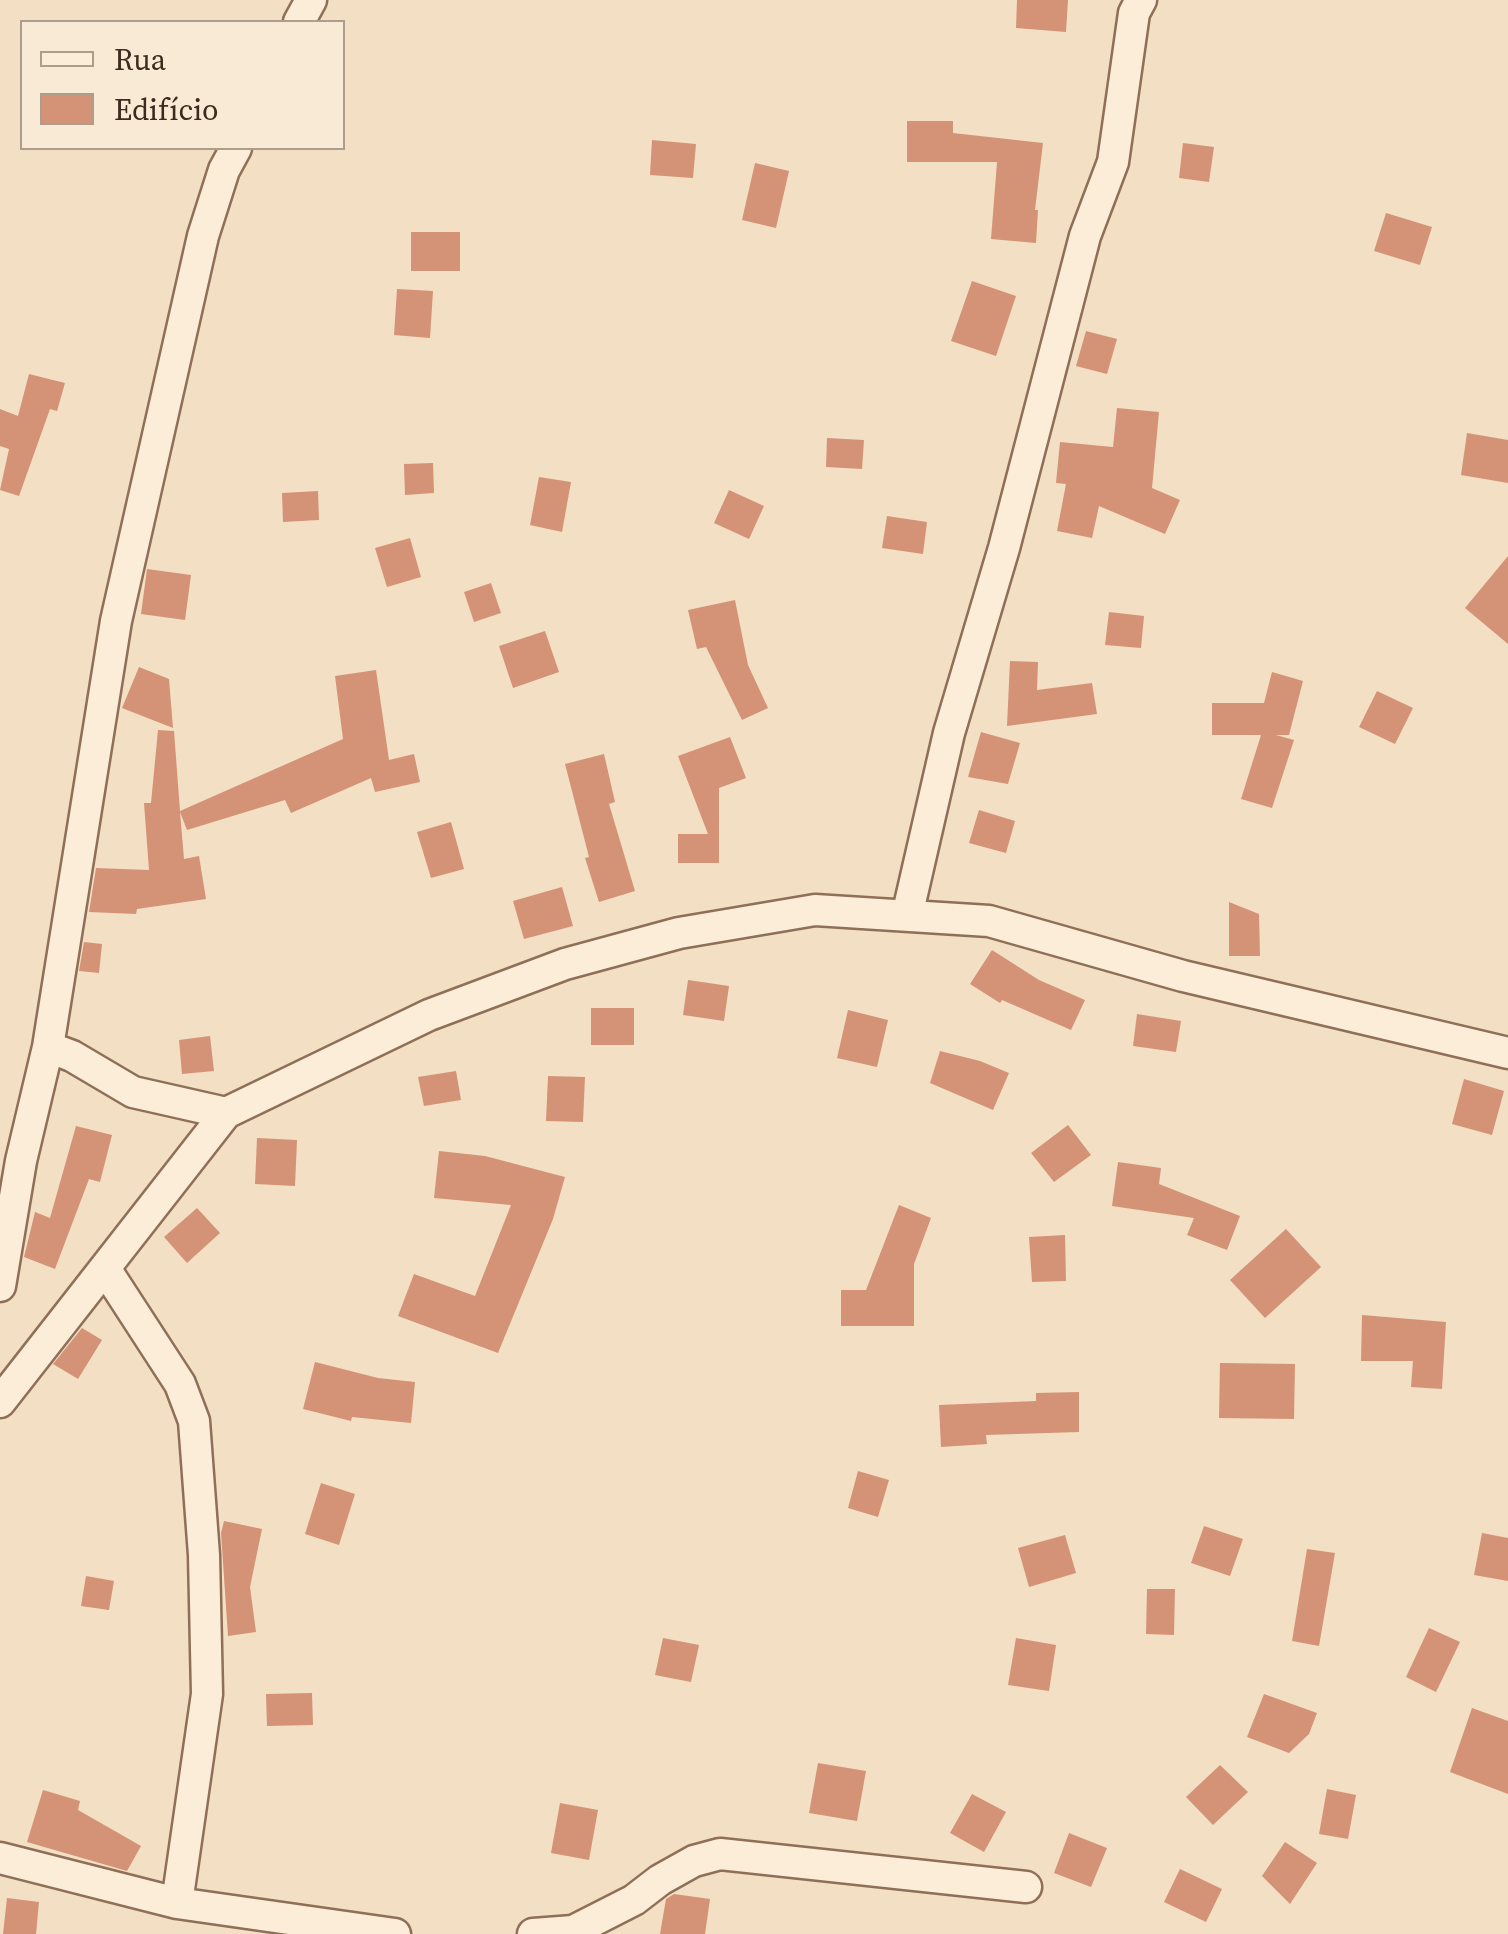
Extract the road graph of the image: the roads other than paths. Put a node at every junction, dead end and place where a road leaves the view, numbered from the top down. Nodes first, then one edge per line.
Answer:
1 (1141, 0) edge
2 (235, 150) edge
3 (907, 916) junction
4 (48, 1046) junction
5 (1508, 1052) edge
6 (226, 1113) junction
7 (10, 1165) edge
8 (106, 1270) junction
9 (0, 1286) edge
10 (0, 1402) edge
11 (0, 1858) edge
12 (1026, 1887) dead end
13 (177, 1903) junction
14 (213, 1921) edge
15 (394, 1934) edge
16 (533, 1934) edge

1 - 3 street
2 - 4 street
3 - 5 street
3 - 6 street
4 - 6 street
4 - 7 street
6 - 8 street
7 - 9 street
8 - 10 street
8 - 13 street
11 - 13 street
12 - 16 street
13 - 14 street
14 - 15 street

